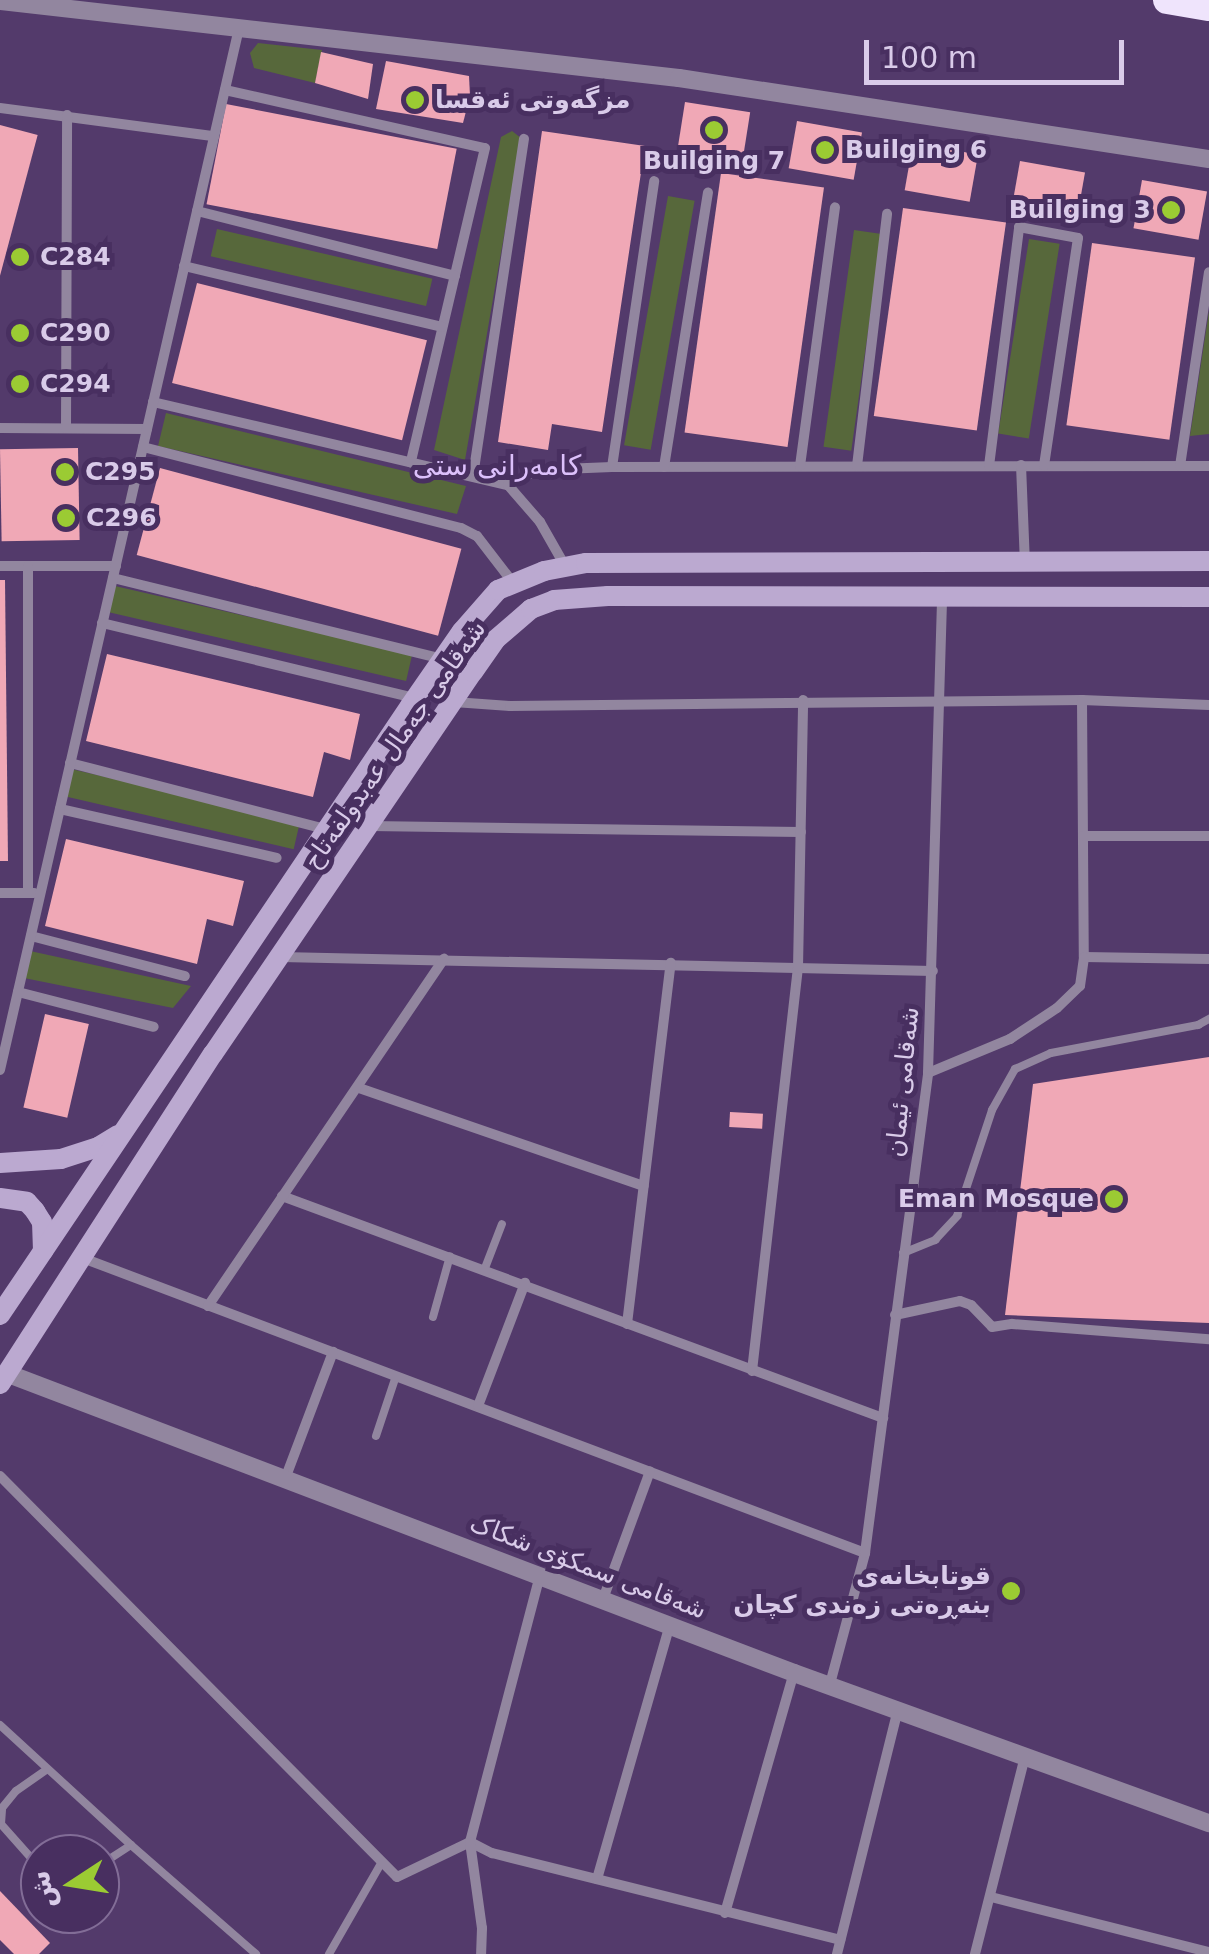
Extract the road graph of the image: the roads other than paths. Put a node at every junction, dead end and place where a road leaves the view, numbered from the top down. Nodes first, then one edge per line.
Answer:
1 (1167, 0) edge
2 (0, 1) edge
3 (1209, 8) edge
4 (239, 28) junction
5 (225, 90) junction
6 (0, 108) edge
7 (67, 115) junction
8 (214, 136) junction
9 (524, 138) dead end
10 (1209, 160) edge
11 (654, 180) dead end
12 (708, 193) dead end
13 (835, 207) dead end
14 (197, 212) junction
15 (887, 214) dead end
16 (184, 266) junction
17 (1209, 272) edge
18 (454, 276) junction
19 (442, 327) junction
20 (153, 402) junction
21 (0, 428) edge
22 (66, 428) junction
23 (147, 428) junction
24 (143, 446) junction
25 (411, 462) junction
26 (1021, 465) junction
27 (800, 466) junction
28 (856, 466) junction
29 (989, 466) junction
30 (1044, 466) junction
31 (1180, 466) junction
32 (1209, 466) edge
33 (612, 467) junction
34 (664, 467) junction
35 (473, 476) junction
36 (508, 485) junction
37 (1209, 561) edge
38 (1026, 564) junction
39 (0, 566) edge
40 (28, 566) junction
41 (566, 566) junction
42 (114, 572) junction
43 (514, 584) junction
44 (942, 596) junction
45 (1209, 597) edge
46 (102, 623) junction
47 (442, 659) junction
48 (416, 698) junction
49 (803, 700) junction
50 (1082, 700) junction
51 (454, 702) junction
52 (938, 702) junction
53 (1209, 705) edge
54 (70, 763) junction
55 (60, 809) junction
56 (370, 826) junction
57 (326, 829) junction
58 (800, 832) junction
59 (1084, 836) junction
60 (1209, 836) edge
61 (277, 858) dead end
62 (0, 893) edge
63 (34, 893) junction
64 (30, 936) junction
65 (280, 957) junction
66 (1084, 957) junction
67 (1209, 959) edge
68 (444, 960) junction
69 (671, 964) junction
70 (798, 968) junction
71 (934, 970) junction
72 (185, 976) dead end
73 (18, 992) junction
74 (1209, 1018) edge
75 (154, 1027) dead end
76 (5, 1028) edge
77 (186, 1038) junction
78 (213, 1054) junction
79 (0, 1070) edge
80 (928, 1073) junction
81 (360, 1088) junction
82 (130, 1123) junction
83 (0, 1164) edge
84 (644, 1186) junction
85 (282, 1196) junction
86 (0, 1198) edge
87 (502, 1224) dead end
88 (43, 1251) junction
89 (903, 1253) junction
90 (79, 1256) junction
91 (450, 1256) junction
92 (485, 1268) junction
93 (525, 1283) junction
94 (208, 1306) junction
95 (0, 1315) edge
96 (896, 1315) junction
97 (433, 1317) dead end
98 (627, 1324) junction
99 (1209, 1339) edge
100 (332, 1352) junction
101 (752, 1372) junction
102 (396, 1376) junction
103 (3, 1379) edge
104 (478, 1406) junction
105 (884, 1418) junction
106 (376, 1436) dead end
107 (650, 1471) junction
108 (0, 1476) edge
109 (285, 1479) junction
110 (865, 1552) junction
111 (541, 1575) junction
112 (603, 1599) junction
113 (670, 1625) junction
114 (794, 1673) junction
115 (830, 1684) junction
116 (898, 1709) junction
117 (0, 1725) edge
118 (1026, 1753) junction
119 (48, 1769) junction
120 (1209, 1822) edge
121 (470, 1842) junction
122 (20, 1845) edge
123 (130, 1845) junction
124 (120, 1852) edge
125 (382, 1862) junction
126 (596, 1880) junction
127 (991, 1897) junction
128 (725, 1913) junction
129 (840, 1940) junction
130 (1209, 1952) edge
131 (256, 1954) edge
132 (329, 1954) edge
133 (481, 1954) edge
134 (837, 1954) edge
135 (975, 1954) edge

1 - 3 highway
2 - 4 street
4 - 5 street
4 - 10 street
5 - 8 street
5 - 18 street
6 - 7 street
7 - 8 street
7 - 22 street
8 - 14 street
9 - 35 street
11 - 33 street
12 - 34 street
13 - 27 street
14 - 16 street
14 - 18 street
15 - 28 street
16 - 19 street
16 - 20 street
17 - 31 street
18 - 19 street
19 - 25 street
20 - 23 street
20 - 25 street
21 - 22 street
22 - 23 street
23 - 24 street
24 - 42 street
24 - 43 street
25 - 35 street
26 - 29 street
26 - 30 street
26 - 38 street
27 - 28 street
27 - 34 street
28 - 29 street
29 - 30 street
30 - 31 street
31 - 32 street
33 - 34 street
33 - 36 street
35 - 36 street
36 - 41 street
37 - 38 main road, شەقامی جەمال عەبدولفەتاح
38 - 41 main road, شەقامی جەمال عەبدولفەتاح
39 - 40 street
40 - 42 street
40 - 63 street
41 - 43 main road, شەقامی جەمال عەبدولفەتاح
42 - 46 street
42 - 47 street
43 - 47 main road, شەقامی جەمال عەبدولفەتاح
44 - 45 main road, شەقامی جەمال عەبدولفەتاح
44 - 51 main road, شەقامی جەمال عەبدولفەتاح
44 - 52 street, شەقامی ئیمان
46 - 48 street
46 - 54 street
47 - 48 main road, شەقامی جەمال عەبدولفەتاح
48 - 57 main road, شەقامی جەمال عەبدولفەتاح
49 - 51 street
49 - 52 street
49 - 58 street
50 - 52 street
50 - 53 street
50 - 59 street
51 - 56 main road, شەقامی جەمال عەبدولفەتاح
52 - 71 street, شەقامی ئیمان
54 - 55 street
54 - 57 street
55 - 61 street
55 - 63 street
56 - 58 street
56 - 65 main road, شەقامی جەمال عەبدولفەتاح
57 - 77 main road, شەقامی جەمال عەبدولفەتاح
58 - 70 street
59 - 60 street
59 - 66 street
62 - 63 street
63 - 64 street
64 - 72 street
64 - 73 street
65 - 68 street
65 - 78 main road, شەقامی جەمال عەبدولفەتاح
66 - 67 street
66 - 80 street
68 - 69 street
68 - 81 street
69 - 70 street
69 - 84 street
70 - 71 street
70 - 101 street
71 - 80 street, شەقامی ئیمان
73 - 75 street
73 - 76 street
74 - 89 lane
76 - 79 street
77 - 78 main road
77 - 82 main road, شەقامی جەمال عەبدولفەتاح
78 - 90 main road, شەقامی جەمال عەبدولفەتاح
80 - 89 street, شەقامی ئیمان
81 - 84 street
81 - 85 street
82 - 83 main road
82 - 88 main road, شەقامی جەمال عەبدولفەتاح
84 - 98 street
85 - 91 street
85 - 94 street
86 - 88 main road
87 - 92 lane
88 - 95 main road, شەقامی جەمال عەبدولفەتاح
89 - 96 street, شەقامی ئیمان
90 - 94 street
90 - 103 main road, شەقامی جەمال عەبدولفەتاح
91 - 92 street
91 - 97 lane
92 - 93 street
93 - 98 street
93 - 104 street
94 - 100 street
96 - 99 street
96 - 105 street, شەقامی ئیمان
98 - 101 street
100 - 102 street
100 - 109 street
101 - 105 street
102 - 104 street
102 - 106 lane
103 - 109 street, شەقامی سمکۆی شکاک
104 - 107 street
105 - 110 street, شەقامی ئیمان
107 - 110 street
107 - 112 street
108 - 125 street
109 - 111 street, شەقامی سمکۆی شکاک
110 - 115 street, شەقامی ئیمان
111 - 112 street, شەقامی سمکۆی شکاک
111 - 121 street
112 - 113 street, شەقامی سمکۆی شکاک
113 - 114 street, شەقامی سمکۆی شکاک
113 - 126 street
114 - 115 street, شەقامی سمکۆی شکاک
114 - 128 street
115 - 116 street, شەقامی سمکۆی شکاک
116 - 118 street, شەقامی سمکۆی شکاک
116 - 129 street
117 - 119 lane
118 - 120 street, شەقامی سمکۆی شکاک
118 - 127 street
119 - 122 lane
119 - 123 lane
121 - 125 street
121 - 126 street
121 - 133 street
123 - 124 lane
123 - 131 lane
125 - 132 lane
126 - 128 street
127 - 130 street
127 - 135 street
128 - 129 street
129 - 134 street

